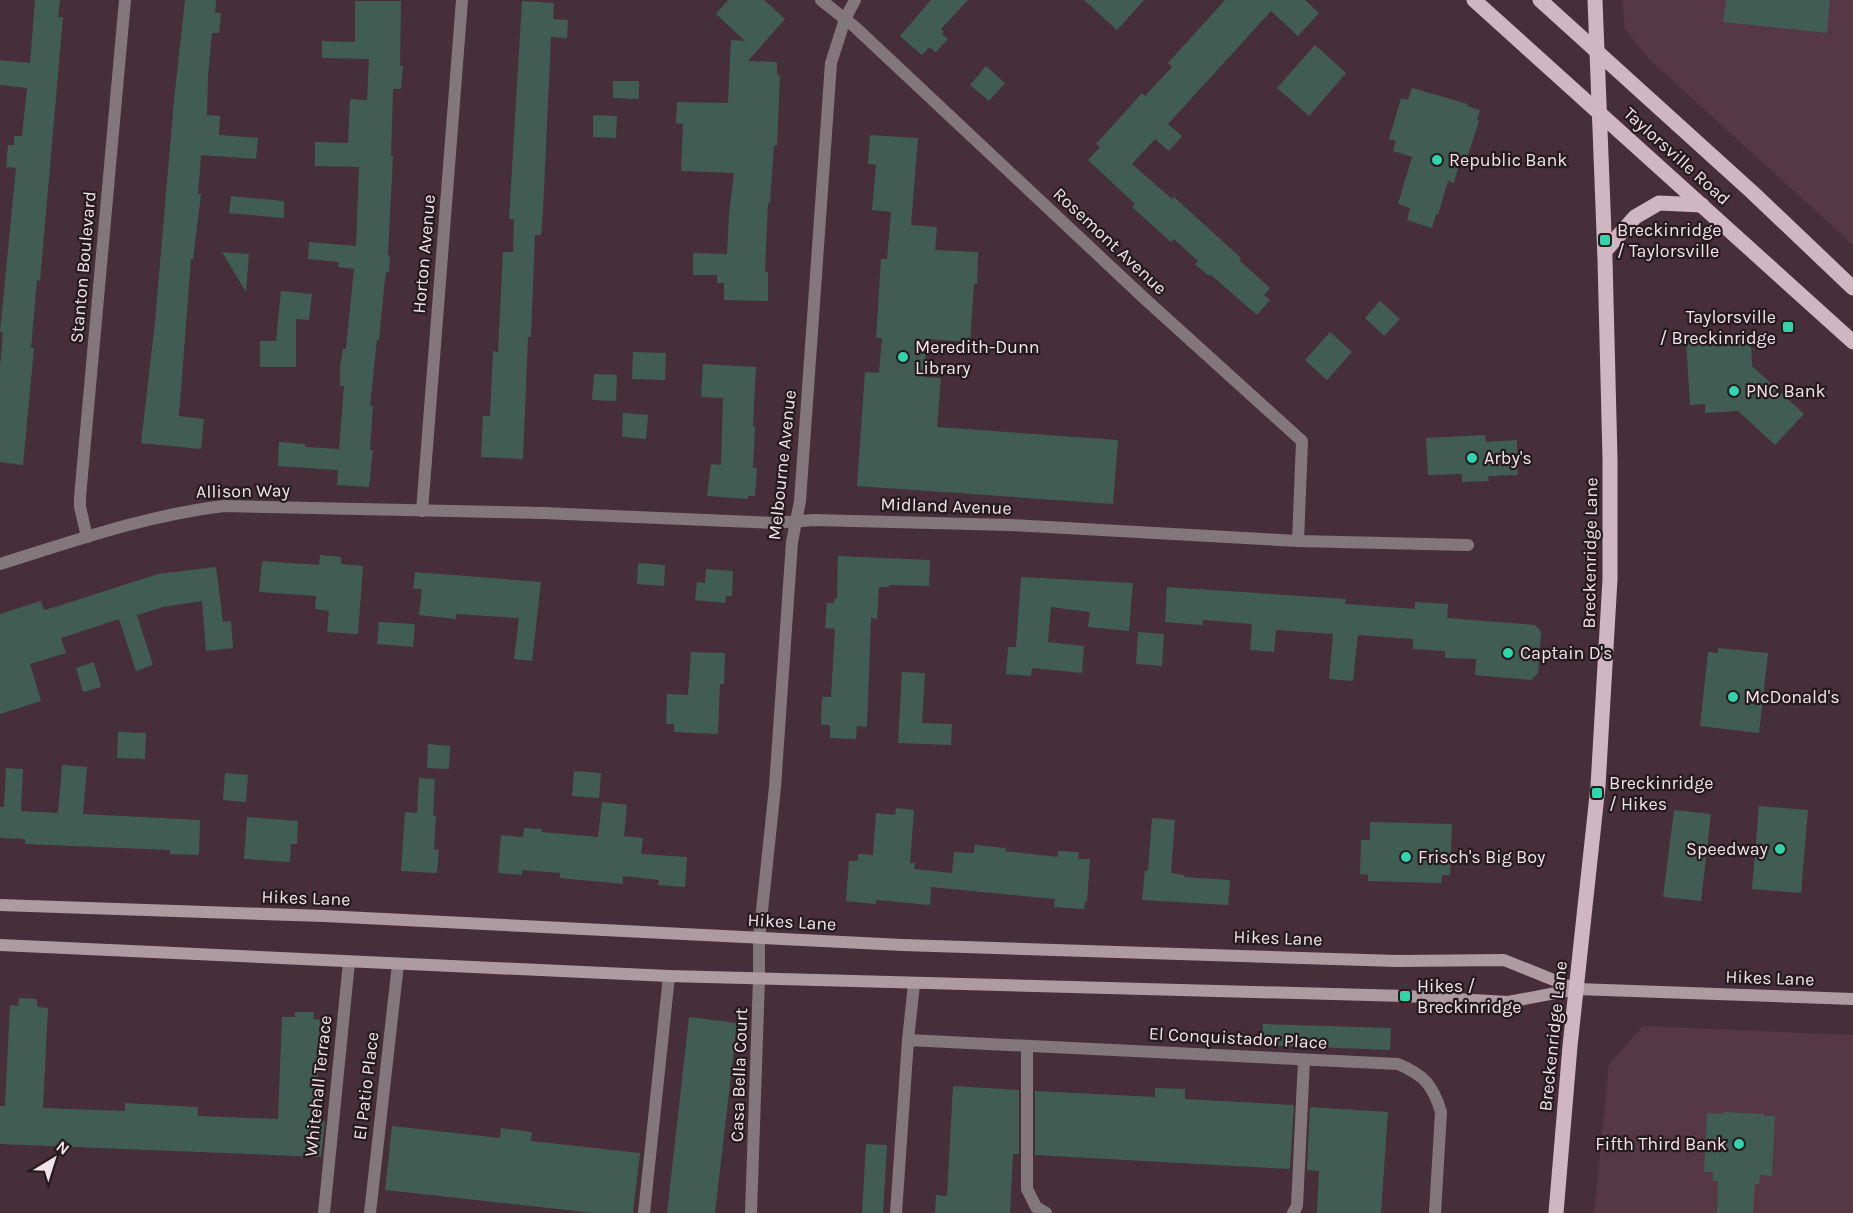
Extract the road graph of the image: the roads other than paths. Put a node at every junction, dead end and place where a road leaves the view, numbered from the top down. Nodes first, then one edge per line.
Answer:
1 (125, 0) edge
2 (462, 0) edge
3 (821, 0) edge
4 (855, 0) edge
5 (1474, 0) edge
6 (1540, 0) edge
7 (1595, 0) edge
8 (845, 19) junction
9 (1598, 53) junction
10 (1599, 111) junction
11 (1702, 205) junction
12 (1605, 251) junction
13 (1853, 288) edge
14 (1853, 342) edge
15 (422, 511) junction
16 (796, 522) junction
17 (87, 537) junction
18 (1298, 541) junction
19 (1468, 545) dead end
20 (0, 564) edge
21 (0, 905) edge
22 (759, 939) junction
23 (0, 945) edge
24 (349, 962) junction
25 (398, 964) junction
26 (669, 976) junction
27 (759, 979) junction
28 (914, 984) junction
29 (1577, 989) junction
30 (1853, 999) edge
31 (908, 1040) junction
32 (1027, 1046) junction
33 (1304, 1060) junction
34 (324, 1213) edge
35 (370, 1213) edge
36 (644, 1213) edge
37 (751, 1213) edge
38 (896, 1213) edge
39 (1046, 1213) edge
40 (1293, 1213) edge
41 (1435, 1213) edge
42 (1556, 1213) edge

1 - 17 street, Stanton Boulevard
2 - 15 street, Horton Avenue
3 - 8 street, Rosemont Avenue
4 - 8 street, Melbourne Avenue
5 - 10 main road, Taylorsville Road
6 - 9 main road, Taylorsville Road
7 - 9 main road, Breckenridge Lane
8 - 16 street, Melbourne Avenue
8 - 18 street, Rosemont Avenue
9 - 10 main road, Breckenridge Lane
9 - 13 main road, Taylorsville Road
10 - 11 main road, Taylorsville Road
10 - 12 main road, Breckenridge Lane
11 - 12 main road
11 - 14 main road, Taylorsville Road
12 - 29 main road, Breckenridge Lane
15 - 16 street, Midland Avenue
15 - 17 street, Allison Way
16 - 18 street, Midland Avenue
16 - 22 street, Melbourne Avenue
17 - 20 street, Allison Way
18 - 19 street, Midland Avenue
21 - 22 main road, Hikes Lane
22 - 27 street, Casa Bella Court
22 - 29 main road, Hikes Lane
23 - 24 main road, Hikes Lane
24 - 25 main road, Hikes Lane
24 - 34 street, Whitehall Terrace
25 - 26 main road, Hikes Lane
25 - 35 street, El Patio Place
26 - 27 main road, Hikes Lane
26 - 36 street
27 - 28 main road, Hikes Lane
27 - 37 street, Casa Bella Court
28 - 29 main road, Hikes Lane
28 - 31 street
29 - 30 main road, Hikes Lane
29 - 42 main road, Breckenridge Lane
31 - 32 street, El Conquistador Place
31 - 38 street
32 - 33 street, El Conquistador Place
32 - 39 street
33 - 40 street
33 - 41 street, El Conquistador Place

